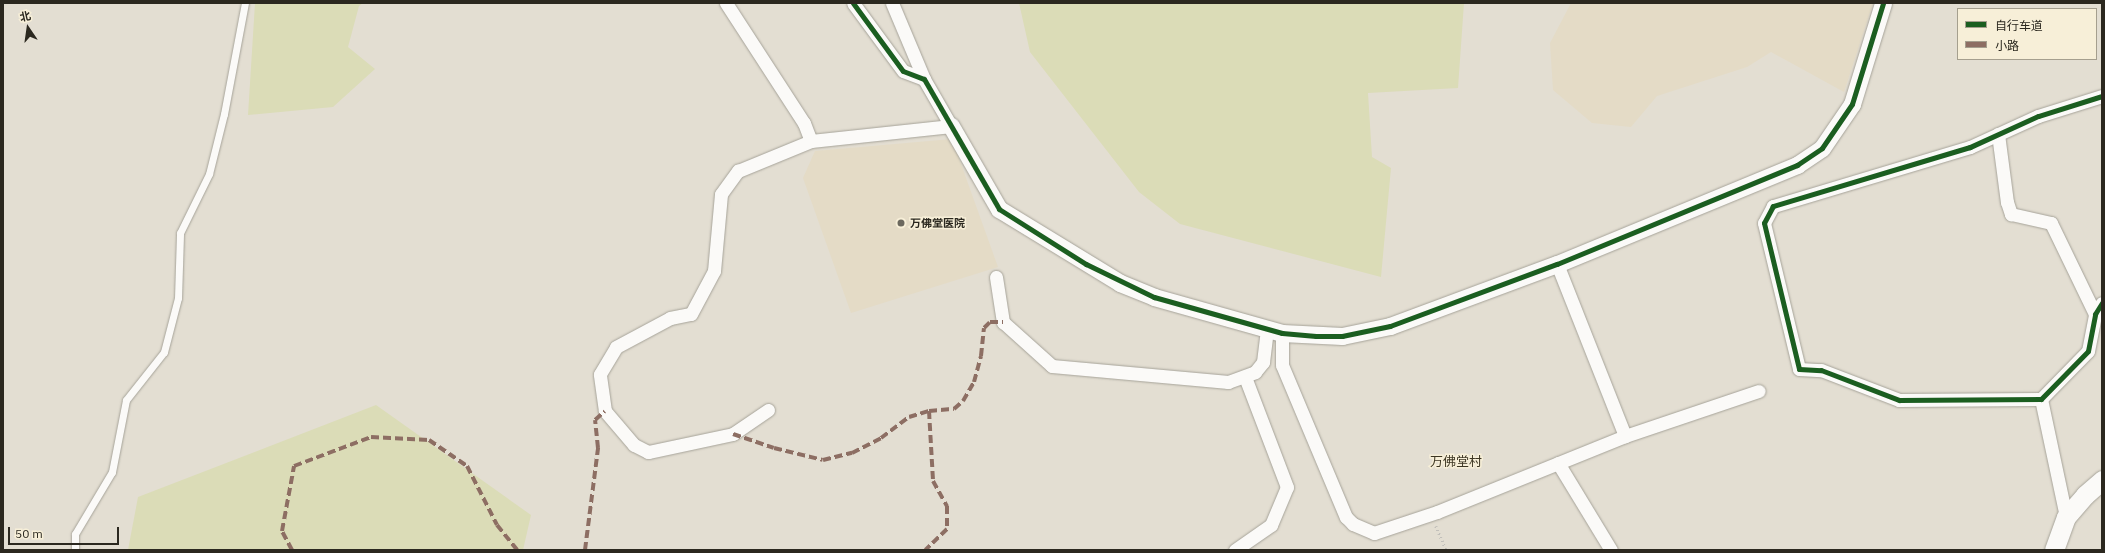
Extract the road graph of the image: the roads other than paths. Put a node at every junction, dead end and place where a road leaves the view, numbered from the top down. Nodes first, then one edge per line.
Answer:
1 (245, 3) edge
2 (726, 3) edge
3 (853, 3) edge
4 (892, 3) edge
5 (1883, 3) edge
6 (924, 79) junction
7 (2102, 96) edge
8 (951, 126) junction
9 (1998, 134) junction
10 (811, 141) junction
11 (1557, 264) junction
12 (996, 277) dead end
13 (2102, 303) edge
14 (2095, 314) junction
15 (1274, 331) junction
16 (1245, 377) junction
17 (1759, 391) dead end
18 (2041, 399) junction
19 (768, 410) dead end
20 (1625, 436) junction
21 (1558, 463) junction
22 (2102, 480) edge
23 (2066, 517) junction
24 (75, 550) edge
25 (1235, 550) edge
26 (1611, 550) edge
27 (2054, 550) edge

1 - 24 lane
2 - 10 street
3 - 6 street
4 - 6 street
5 - 11 street
6 - 8 street
7 - 9 street
8 - 10 street
8 - 15 street
9 - 14 street
9 - 18 street
10 - 19 street
11 - 15 street
11 - 20 street
12 - 16 street
13 - 14 street
14 - 18 street
15 - 16 street
15 - 21 street
16 - 25 street
17 - 20 street
18 - 23 street
20 - 21 street
21 - 26 street
22 - 23 main road
23 - 27 main road

